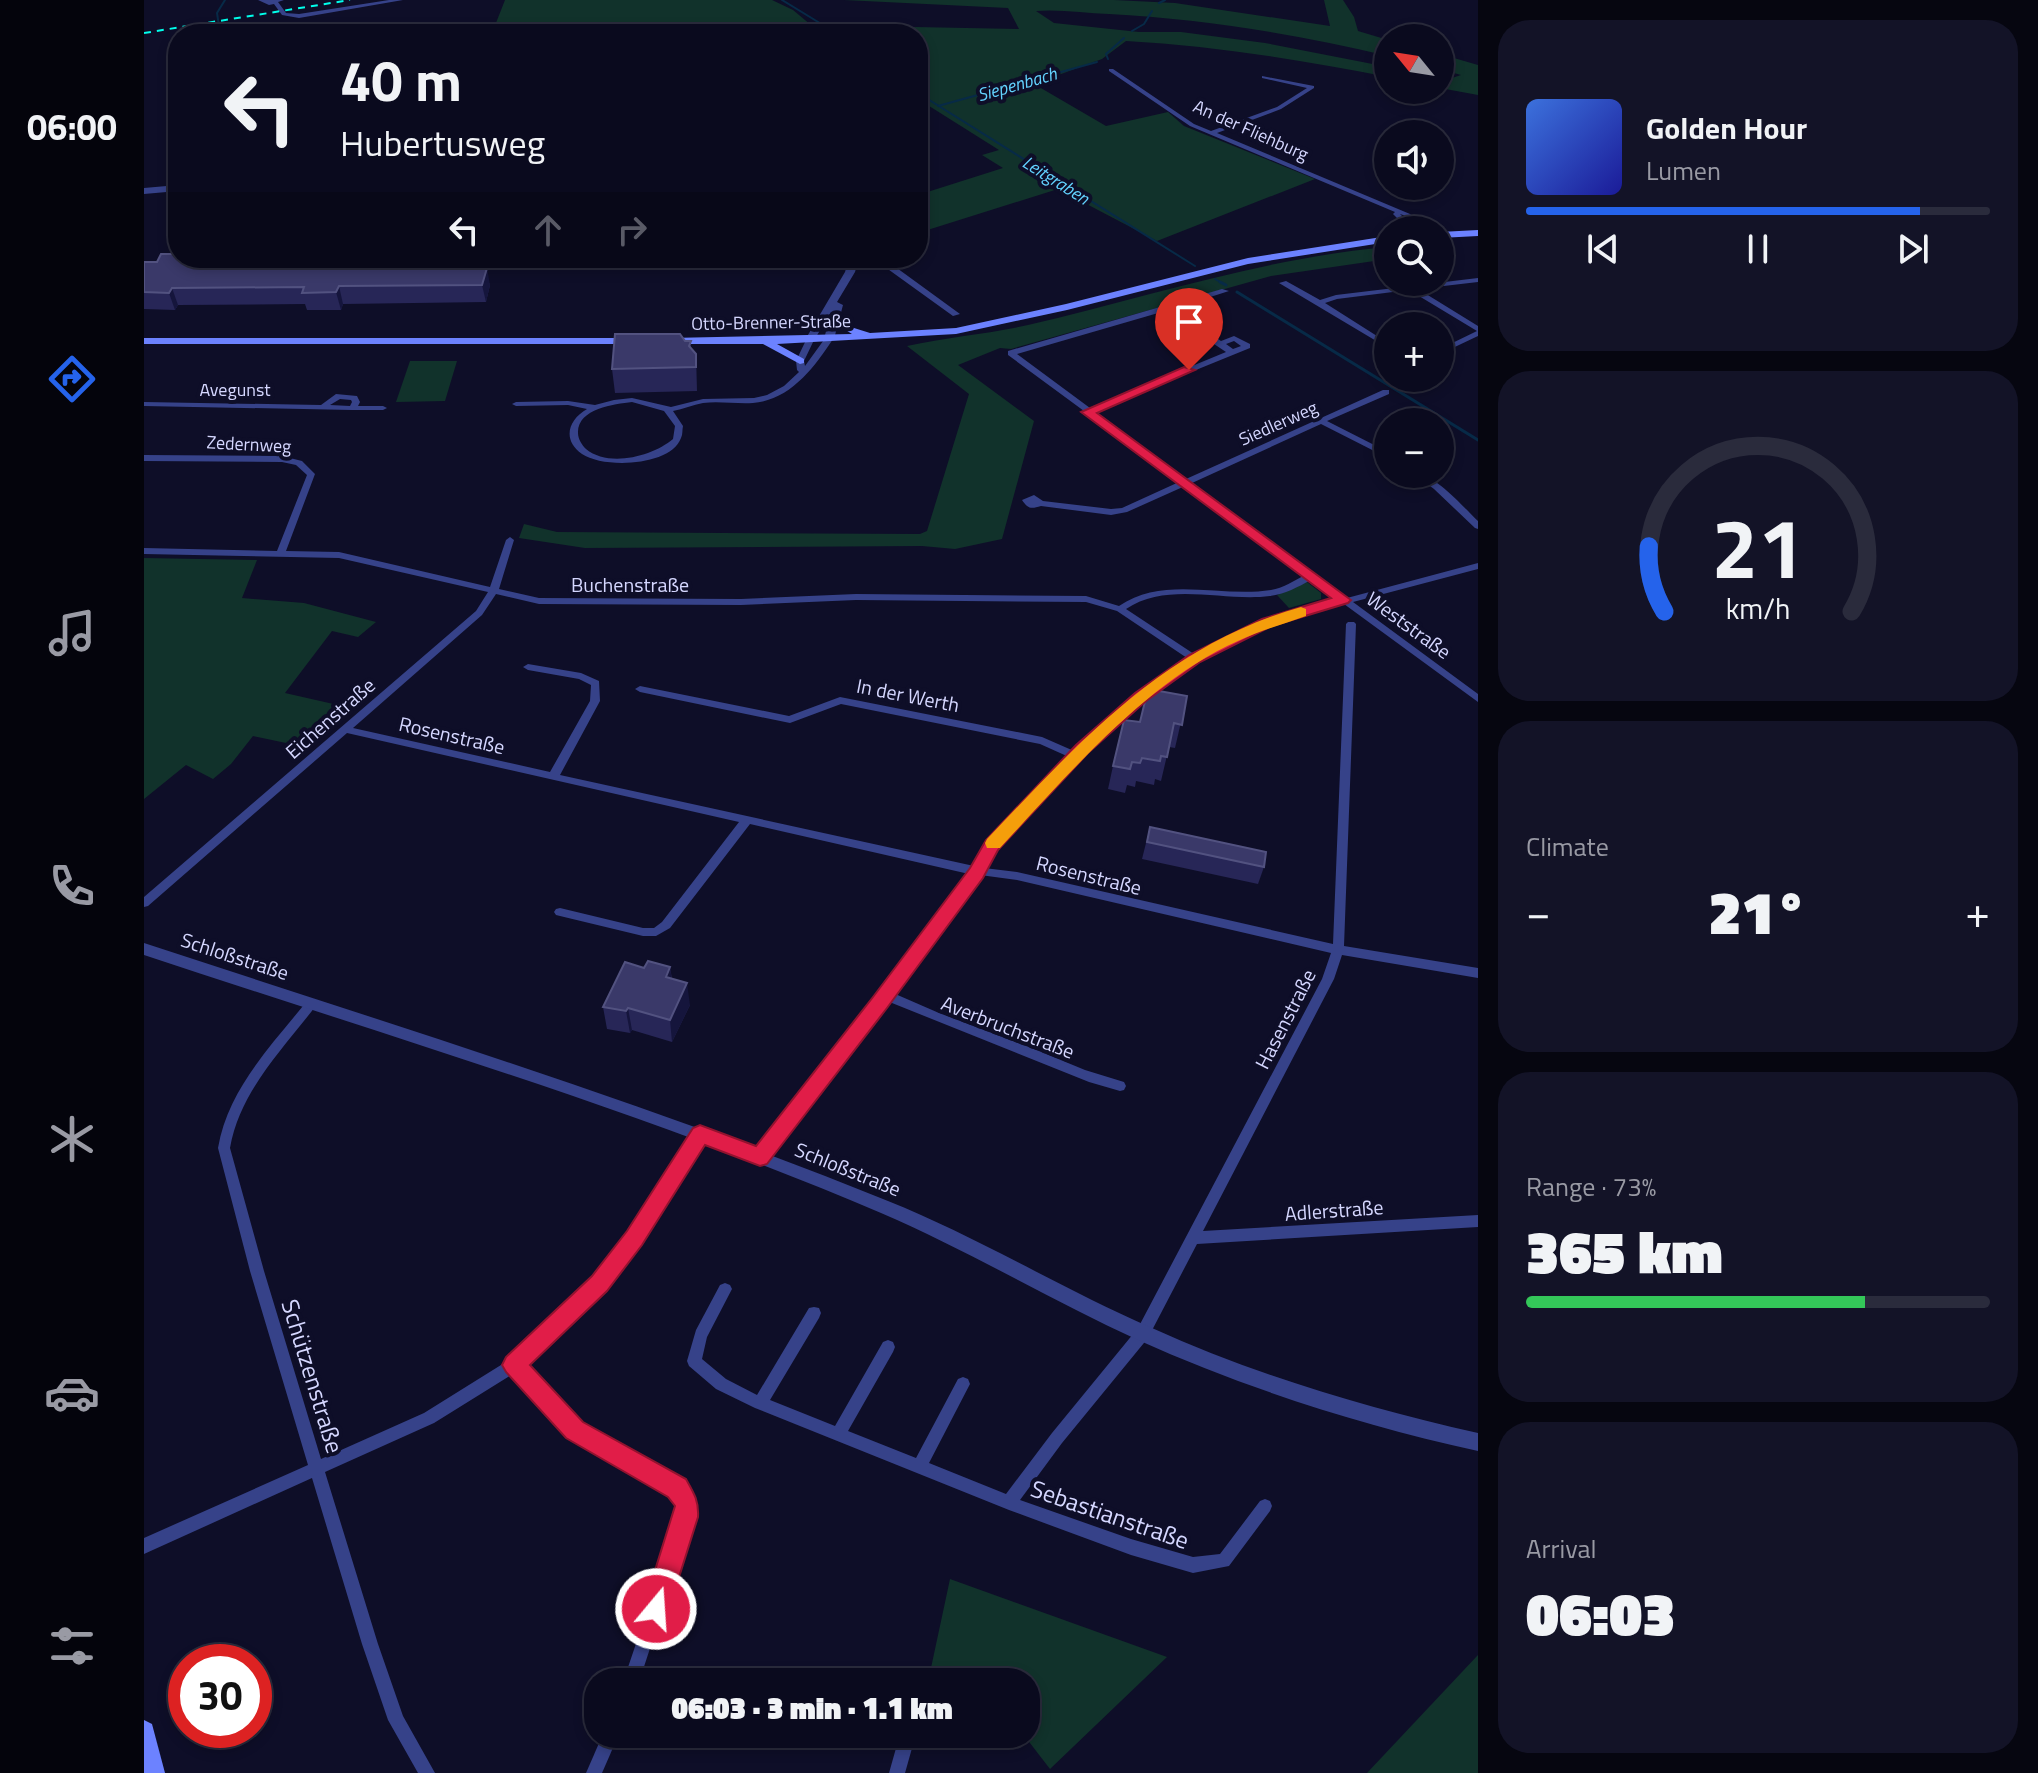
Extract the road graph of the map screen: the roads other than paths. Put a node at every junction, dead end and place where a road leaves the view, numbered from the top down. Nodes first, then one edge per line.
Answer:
1 (260, 0) edge
2 (290, 0) edge
3 (400, 0) edge
4 (280, 1) edge
5 (1111, 70) dead end
6 (1264, 77) dead end
7 (1211, 133) junction
8 (168, 189) edge
9 (144, 191) edge
10 (1387, 205) junction
11 (1398, 216) edge
12 (1409, 216) edge
13 (1478, 233) edge
14 (1454, 234) edge
15 (1374, 241) edge
16 (853, 268) edge
17 (854, 268) edge
18 (891, 268) edge
19 (1478, 280) edge
20 (1454, 282) edge
21 (1283, 283) dead end
22 (1225, 291) dead end
23 (1374, 292) edge
24 (1422, 296) edge
25 (1330, 299) junction
26 (1319, 303) junction
27 (1175, 307) junction
28 (1330, 310) junction
29 (956, 314) dead end
30 (834, 318) junction
31 (1478, 331) edge
32 (875, 337) junction
33 (1374, 337) edge
34 (829, 339) junction
35 (1464, 339) junction
36 (810, 340) junction
37 (144, 341) edge
38 (642, 341) edge
39 (656, 341) edge
40 (763, 341) junction
41 (1220, 344) junction
42 (1454, 344) edge
43 (1478, 347) edge
44 (1232, 352) junction
45 (801, 366) junction
46 (1386, 392) dead end
47 (144, 404) edge
48 (516, 404) dead end
49 (383, 408) dead end
50 (595, 408) junction
51 (667, 409) junction
52 (1087, 412) junction
53 (1322, 422) junction
54 (1374, 448) edge
55 (144, 458) edge
56 (1183, 483) junction
57 (1438, 488) edge
58 (1040, 503) dead end
59 (1478, 526) edge
60 (510, 540) dead end
61 (144, 551) edge
62 (281, 552) junction
63 (1478, 566) edge
64 (1311, 576) junction
65 (493, 592) junction
66 (1343, 600) junction
67 (1120, 609) junction
68 (1351, 624) dead end
69 (1194, 658) junction
70 (528, 667) dead end
71 (1334, 686) dead end
72 (640, 689) dead end
73 (1348, 691) junction
74 (1478, 699) edge
75 (344, 729) junction
76 (1076, 756) junction
77 (553, 777) junction
78 (747, 820) junction
79 (976, 873) junction
80 (144, 903) edge
81 (560, 912) dead end
82 (144, 949) edge
83 (1338, 950) junction
84 (1478, 973) edge
85 (885, 995) junction
86 (311, 1004) junction
87 (1120, 1086) dead end
88 (700, 1134) junction
89 (760, 1157) junction
90 (1478, 1221) edge
91 (1192, 1238) junction
92 (725, 1289) dead end
93 (814, 1313) dead end
94 (1143, 1333) junction
95 (888, 1347) dead end
96 (514, 1365) junction
97 (963, 1384) dead end
98 (760, 1403) junction
99 (838, 1434) junction
100 (1478, 1442) edge
101 (315, 1467) junction
102 (919, 1467) junction
103 (1009, 1503) junction
104 (1265, 1506) dead end
105 (144, 1546) edge
106 (636, 1668) edge
107 (144, 1732) edge
108 (605, 1748) edge
109 (904, 1748) edge
110 (153, 1773) edge
111 (427, 1773) edge
112 (594, 1773) edge
113 (897, 1773) edge

1 - 4 street
2 - 4 street
3 - 4 street
5 - 7 street, An der Fliehburg
6 - 7 street
7 - 10 street, An der Fliehburg
8 - 9 street
10 - 11 street, An der Fliehburg
10 - 12 street, An der Fliehburg
13 - 14 main road
15 - 32 main road, Otto-Brenner-Straße
16 - 36 street
17 - 30 street
18 - 29 street
19 - 20 street
21 - 26 street
22 - 27 street
23 - 25 street
24 - 31 street
25 - 26 street
25 - 28 street
26 - 28 street
27 - 41 street
27 - 52 street, Weststraße
28 - 33 street
30 - 32 main road
30 - 34 street
31 - 35 street
32 - 34 main road, Otto-Brenner-Straße
34 - 36 main road, Otto-Brenner-Straße
34 - 45 street
35 - 42 street
35 - 43 street
36 - 40 main road, Otto-Brenner-Straße
36 - 45 street
37 - 38 main road
39 - 40 main road, Otto-Brenner-Straße
40 - 45 main road
41 - 44 street
41 - 44 street
44 - 52 street
45 - 51 street
46 - 53 street, Siedlerweg
47 - 49 street, Avegunst
48 - 50 street
50 - 51 street
50 - 51 street
52 - 56 street, Weststraße
53 - 54 street
53 - 56 street, Siedlerweg
55 - 62 street, Zedernweg
56 - 58 street, Siedlerweg
56 - 64 street, Weststraße
57 - 59 street
60 - 65 street, Eichenstraße
61 - 62 street, Buchenstraße
62 - 65 street, Buchenstraße
63 - 66 street
64 - 66 street, Weststraße
64 - 67 street
65 - 67 street, Buchenstraße
65 - 75 street, Eichenstraße
66 - 69 street
66 - 74 street, Weststraße
67 - 69 street, Buchenstraße
68 - 73 street, Hasenstraße
69 - 76 street
70 - 77 street
71 - 73 street
72 - 76 street, In der Werth
73 - 83 street, Hasenstraße
75 - 77 street, Rosenstraße
75 - 80 street, Eichenstraße
76 - 79 street
77 - 78 street, Rosenstraße
78 - 79 street, Rosenstraße
78 - 81 street
79 - 83 street, Rosenstraße
79 - 85 street
82 - 86 street, Schloßstraße
83 - 84 street, Rosenstraße
83 - 91 street, Hasenstraße
85 - 87 street, Averbruchstraße
85 - 89 street
86 - 88 street, Schloßstraße
86 - 101 street, Schützenstraße
88 - 89 street, Schloßstraße
88 - 96 street
89 - 94 street, Schloßstraße
90 - 91 street, Adlerstraße
91 - 94 street, Hasenstraße
92 - 98 street, Sebastianstraße
93 - 98 street
94 - 100 street, Schloßstraße
94 - 103 street, Sebastianstraße
95 - 99 street
96 - 101 street
96 - 106 street
97 - 102 street
98 - 99 street, Sebastianstraße
99 - 102 street, Sebastianstraße
101 - 105 street
101 - 111 street, Schützenstraße
102 - 103 street, Sebastianstraße
103 - 104 street, Sebastianstraße
107 - 110 main road
108 - 112 street
109 - 113 street

